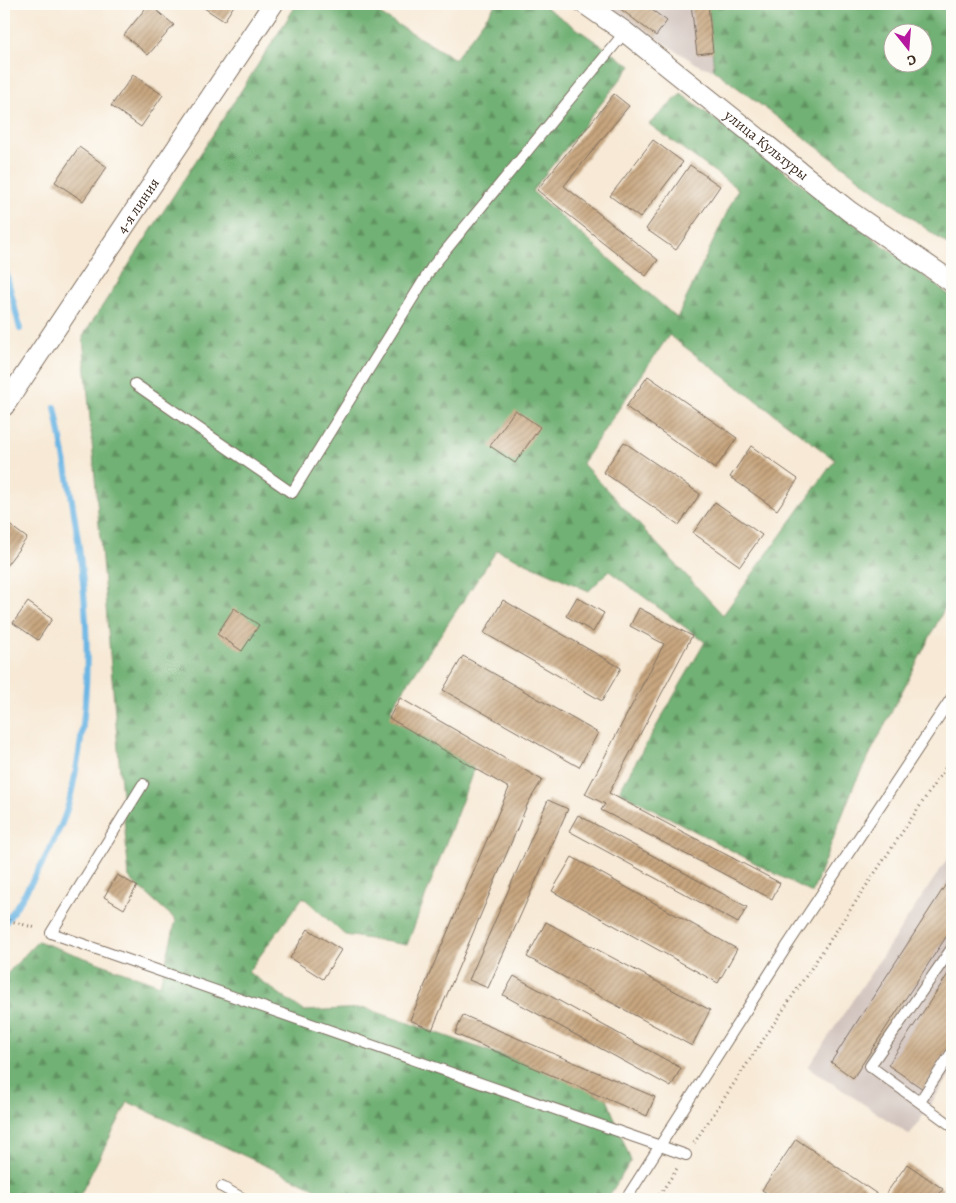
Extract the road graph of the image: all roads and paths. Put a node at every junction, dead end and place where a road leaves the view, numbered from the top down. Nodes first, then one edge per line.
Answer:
1 (273, 4) edge
2 (585, 4) edge
3 (625, 32) junction
4 (952, 282) edge
5 (135, 384) dead end
6 (4, 406) edge
7 (952, 697) edge
8 (952, 758) edge
9 (143, 784) dead end
10 (4, 918) edge
11 (51, 932) junction
12 (952, 948) edge
13 (952, 1052) edge
14 (920, 1101) junction
15 (952, 1126) edge
16 (661, 1147) junction
17 (686, 1155) junction
18 (222, 1187) dead end
19 (244, 1199) edge
20 (626, 1199) edge
21 (657, 1199) edge

1 - 6 street, 4-я линия
2 - 3 street, улица Культуры
3 - 4 street, улица Культуры
3 - 5 lane
7 - 16 lane
8 - 17 path
9 - 11 lane
10 - 11 path
11 - 16 lane
12 - 14 lane
13 - 14 lane
14 - 15 lane
16 - 17 lane
16 - 20 lane
17 - 21 path
18 - 19 lane

